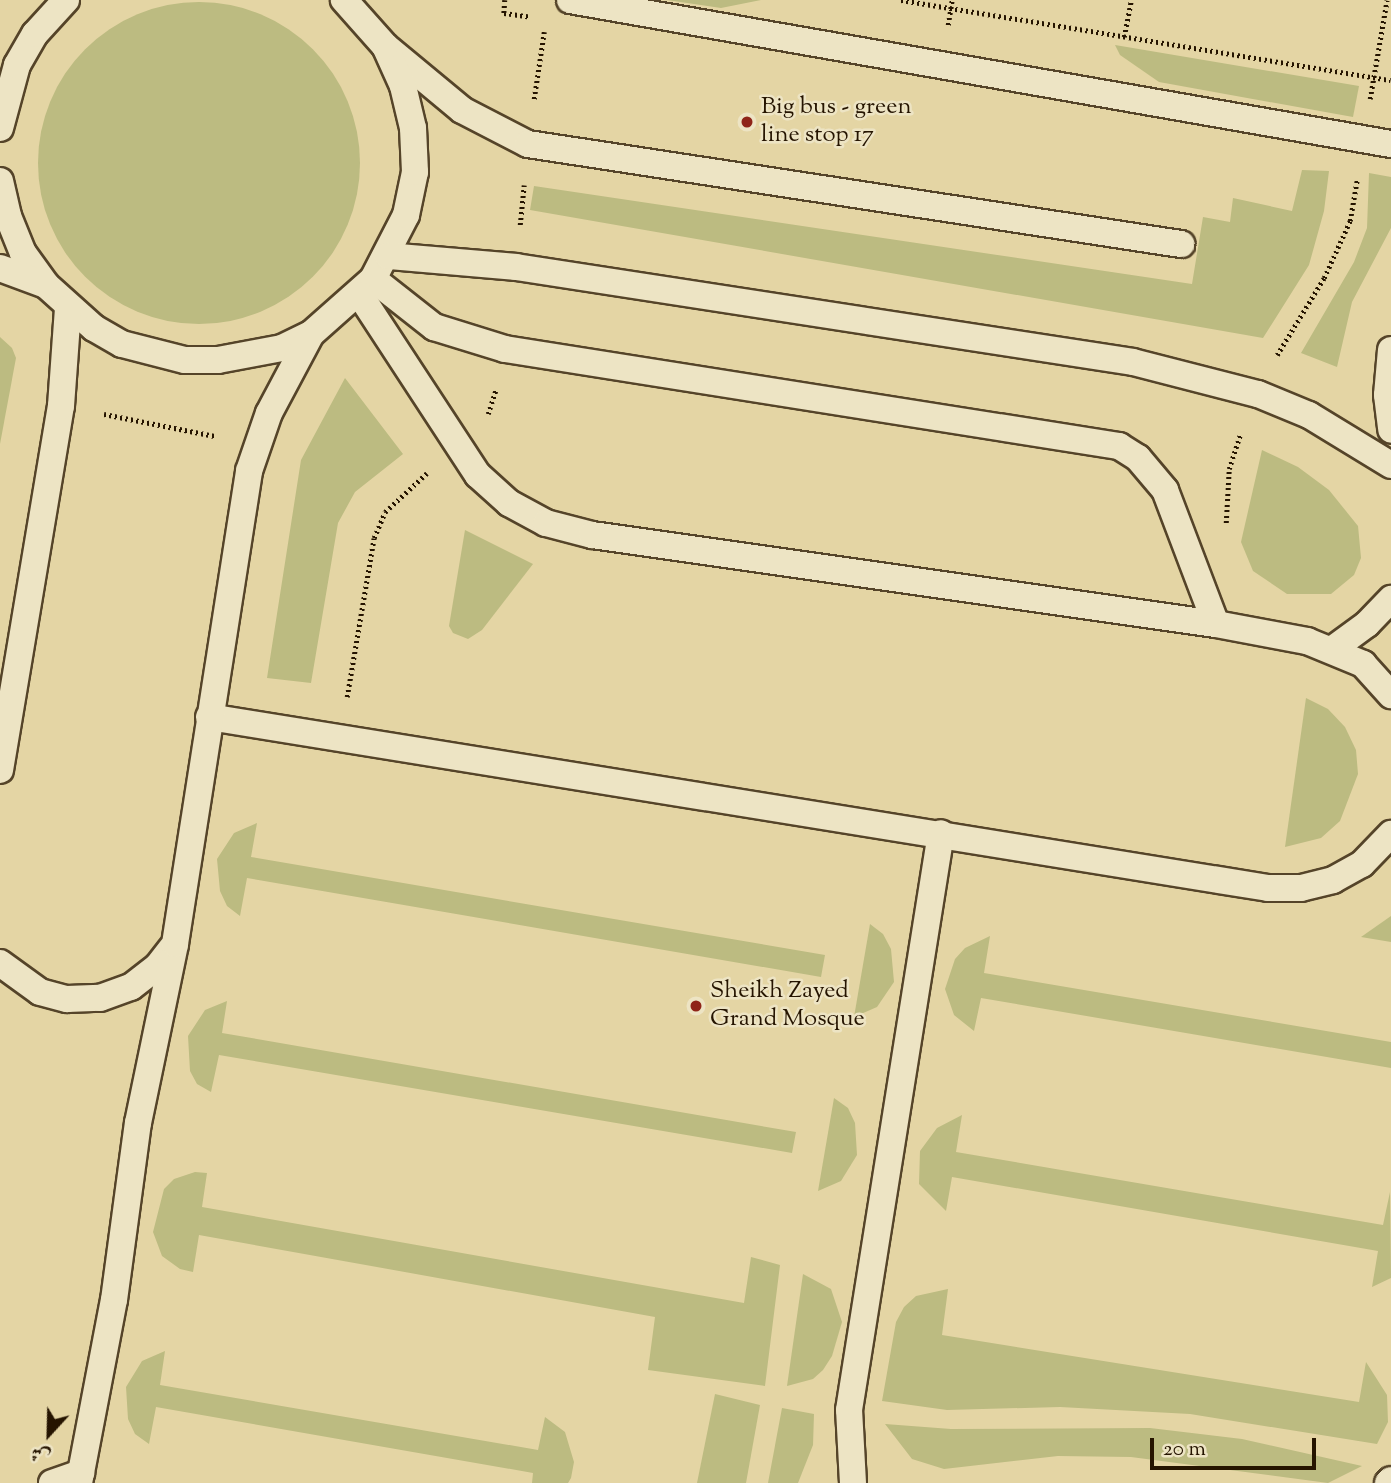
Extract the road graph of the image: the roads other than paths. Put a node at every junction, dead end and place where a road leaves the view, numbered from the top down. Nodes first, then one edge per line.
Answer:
1 (66, 0) edge
2 (570, 0) edge
3 (352, 4) edge
4 (385, 46) junction
5 (2, 100) edge
6 (0, 128) edge
7 (1391, 144) edge
8 (0, 181) edge
9 (1181, 244) dead end
10 (388, 256) junction
11 (0, 268) edge
12 (46, 285) junction
13 (367, 287) junction
14 (68, 308) junction
15 (311, 334) junction
16 (1391, 350) edge
17 (1391, 430) edge
18 (1391, 465) edge
19 (1391, 599) edge
20 (1216, 624) junction
21 (24, 629) junction
22 (0, 641) edge
23 (1334, 649) junction
24 (1391, 695) edge
25 (209, 717) junction
26 (0, 766) edge
27 (941, 833) junction
28 (1391, 834) edge
29 (175, 944) junction
30 (0, 963) edge
31 (80, 1478) edge
32 (52, 1483) edge
33 (853, 1483) edge

1 - 5 lane
2 - 7 lane
3 - 4 lane
4 - 9 lane
4 - 10 lane
5 - 6 lane
8 - 12 lane
10 - 13 lane
10 - 18 lane
11 - 12 lane
12 - 14 lane
13 - 15 lane
13 - 20 lane
13 - 20 lane
14 - 15 lane
14 - 21 lane
15 - 25 lane
16 - 17 lane
19 - 23 lane
20 - 23 lane
21 - 22 lane
21 - 26 lane
23 - 24 lane
25 - 27 lane
25 - 29 lane
27 - 28 lane
27 - 33 lane
29 - 30 lane
29 - 31 lane
31 - 32 lane

